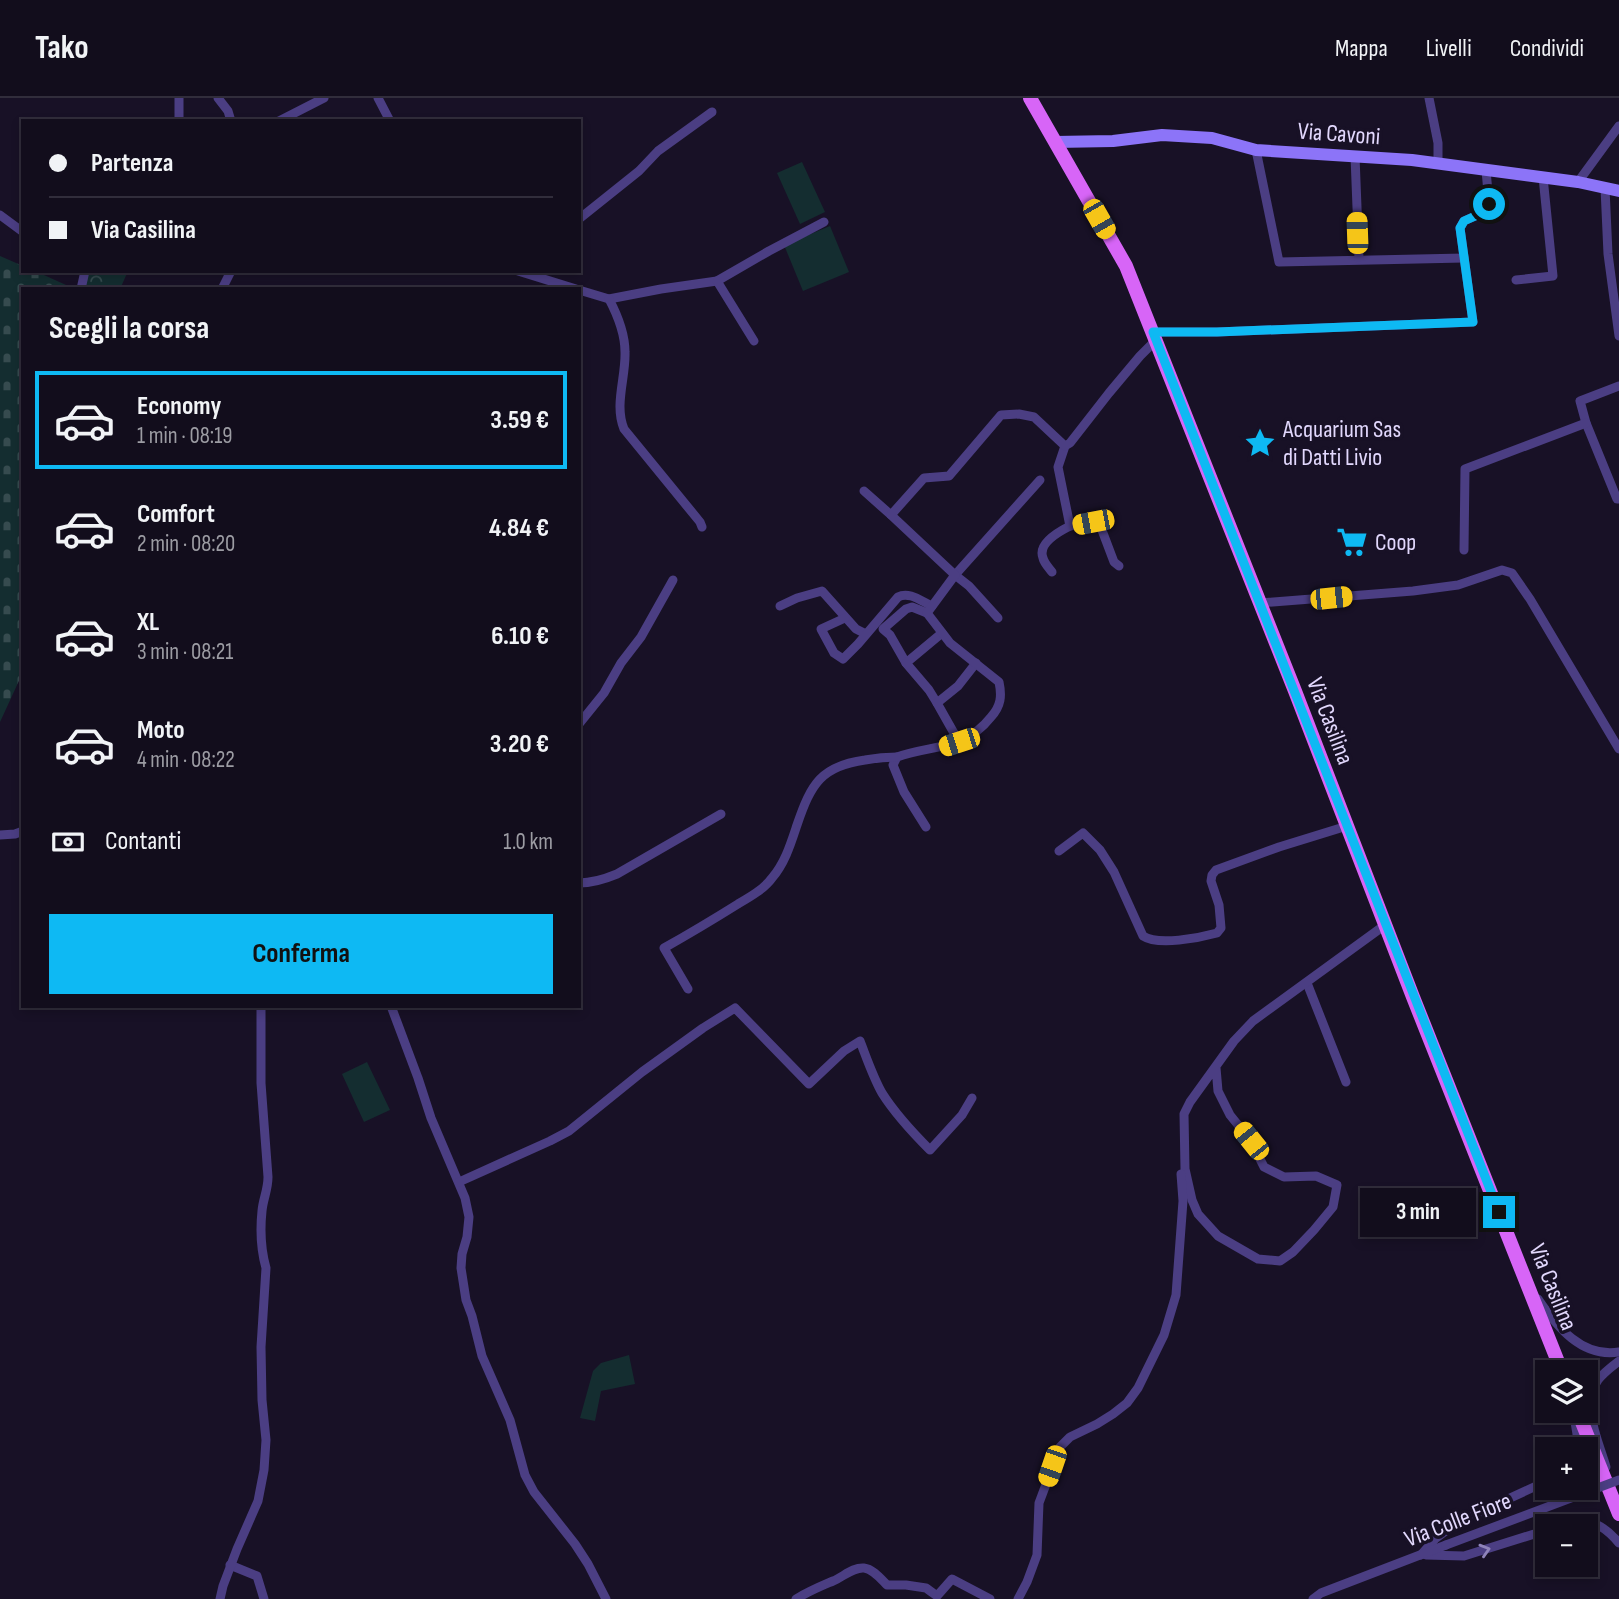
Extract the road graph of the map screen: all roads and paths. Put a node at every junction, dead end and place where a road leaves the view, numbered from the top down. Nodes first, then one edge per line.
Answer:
1 (179, 98) edge
2 (218, 98) edge
3 (324, 98) edge
4 (378, 98) edge
5 (1030, 98) edge
6 (1429, 98) edge
7 (712, 112) dead end
8 (179, 119) edge
9 (230, 119) edge
10 (283, 119) edge
11 (389, 119) edge
12 (1619, 126) edge
13 (1055, 142) junction
14 (1256, 150) junction
15 (1354, 156) junction
16 (1438, 164) junction
17 (1486, 170) junction
18 (1543, 177) junction
19 (1578, 182) junction
20 (1605, 188) junction
21 (1619, 191) edge
22 (0, 215) edge
23 (581, 217) edge
24 (824, 222) dead end
25 (21, 231) edge
26 (1464, 258) junction
27 (1359, 259) junction
28 (525, 273) edge
29 (1516, 280) dead end
30 (717, 281) junction
31 (571, 287) edge
32 (581, 290) edge
33 (609, 299) junction
34 (1154, 336) junction
35 (1619, 336) edge
36 (754, 341) dead end
37 (1619, 386) edge
38 (1586, 423) junction
39 (1065, 446) junction
40 (1040, 480) dead end
41 (864, 491) dead end
42 (1619, 499) edge
43 (891, 515) junction
44 (1070, 526) junction
45 (702, 527) dead end
46 (1464, 550) dead end
47 (1119, 566) dead end
48 (1052, 572) dead end
49 (955, 576) junction
50 (673, 580) dead end
51 (1260, 603) junction
52 (780, 606) dead end
53 (929, 610) junction
54 (845, 618) junction
55 (998, 618) dead end
56 (942, 633) junction
57 (866, 634) junction
58 (906, 663) junction
59 (975, 663) junction
60 (937, 703) junction
61 (581, 722) edge
62 (959, 742) junction
63 (1619, 749) edge
64 (897, 757) junction
65 (721, 814) dead end
66 (1347, 825) junction
67 (926, 827) dead end
68 (21, 832) edge
69 (0, 835) edge
70 (1059, 851) dead end
71 (581, 883) edge
72 (1385, 925) junction
73 (1307, 983) junction
74 (688, 989) dead end
75 (261, 1008) edge
76 (392, 1008) edge
77 (1216, 1068) junction
78 (1346, 1082) dead end
79 (972, 1098) dead end
80 (1185, 1161) junction
81 (459, 1182) junction
82 (1528, 1286) junction
83 (1619, 1352) edge
84 (1557, 1360) edge
85 (1619, 1362) edge
86 (1581, 1423) edge
87 (1619, 1480) edge
88 (1535, 1487) edge
89 (1617, 1509) edge
90 (1598, 1526) edge
91 (1535, 1534) edge
92 (1619, 1543) edge
93 (1421, 1555) junction
94 (230, 1565) junction
95 (220, 1599) edge
96 (264, 1599) edge
97 (606, 1599) edge
98 (796, 1599) edge
99 (990, 1599) edge
100 (1018, 1599) edge
101 (1314, 1599) edge

1 - 8 street
2 - 9 street
3 - 10 street
4 - 11 street
5 - 13 main road, Via Casilina
6 - 16 street
7 - 23 street
12 - 19 street
13 - 14 street, Via Cavoni
13 - 34 main road, Via Casilina
14 - 15 street, Via Cavoni
14 - 27 street
15 - 16 street, Via Cavoni
15 - 27 street
16 - 17 street, Via Cavoni
17 - 18 street, Via Cavoni
17 - 26 street
18 - 19 street, Via Cavoni
18 - 29 street
19 - 20 street, Via Cavoni
20 - 21 street, Via Cavoni
20 - 35 street
22 - 25 street
24 - 30 street
26 - 27 street
26 - 34 street
28 - 31 street
30 - 33 street
30 - 36 street
32 - 33 street
33 - 45 street
34 - 39 street
34 - 51 main road, Via Casilina
37 - 38 street
38 - 42 street
38 - 46 street
39 - 43 street
39 - 44 street
40 - 49 street
41 - 43 street
43 - 49 street
44 - 47 street
44 - 48 street
49 - 53 street
49 - 55 street
50 - 61 street
51 - 63 street
51 - 66 main road, Via Casilina
52 - 54 street
53 - 56 street
53 - 57 street
53 - 58 street
54 - 57 street
54 - 57 street
56 - 58 street
56 - 59 street
58 - 60 street
59 - 60 street
59 - 62 street
60 - 62 street
62 - 64 street
64 - 67 street
64 - 74 street
65 - 71 street
66 - 70 street
66 - 72 main road, Via Casilina
68 - 69 street
72 - 73 street
72 - 82 main road, Via Casilina
73 - 77 street
73 - 78 street
75 - 94 street
76 - 81 street
77 - 80 street
77 - 80 street
79 - 81 street
80 - 100 street
81 - 97 street
82 - 83 street
82 - 84 main road, Via Casilina
85 - 89 street
86 - 89 main road
87 - 93 street, Via Colle Fiore, bridge
88 - 93 street
90 - 92 street
93 -> 91 street
93 - 101 street, Via Colle Fiore
94 - 95 street
94 - 96 street
98 - 99 street

